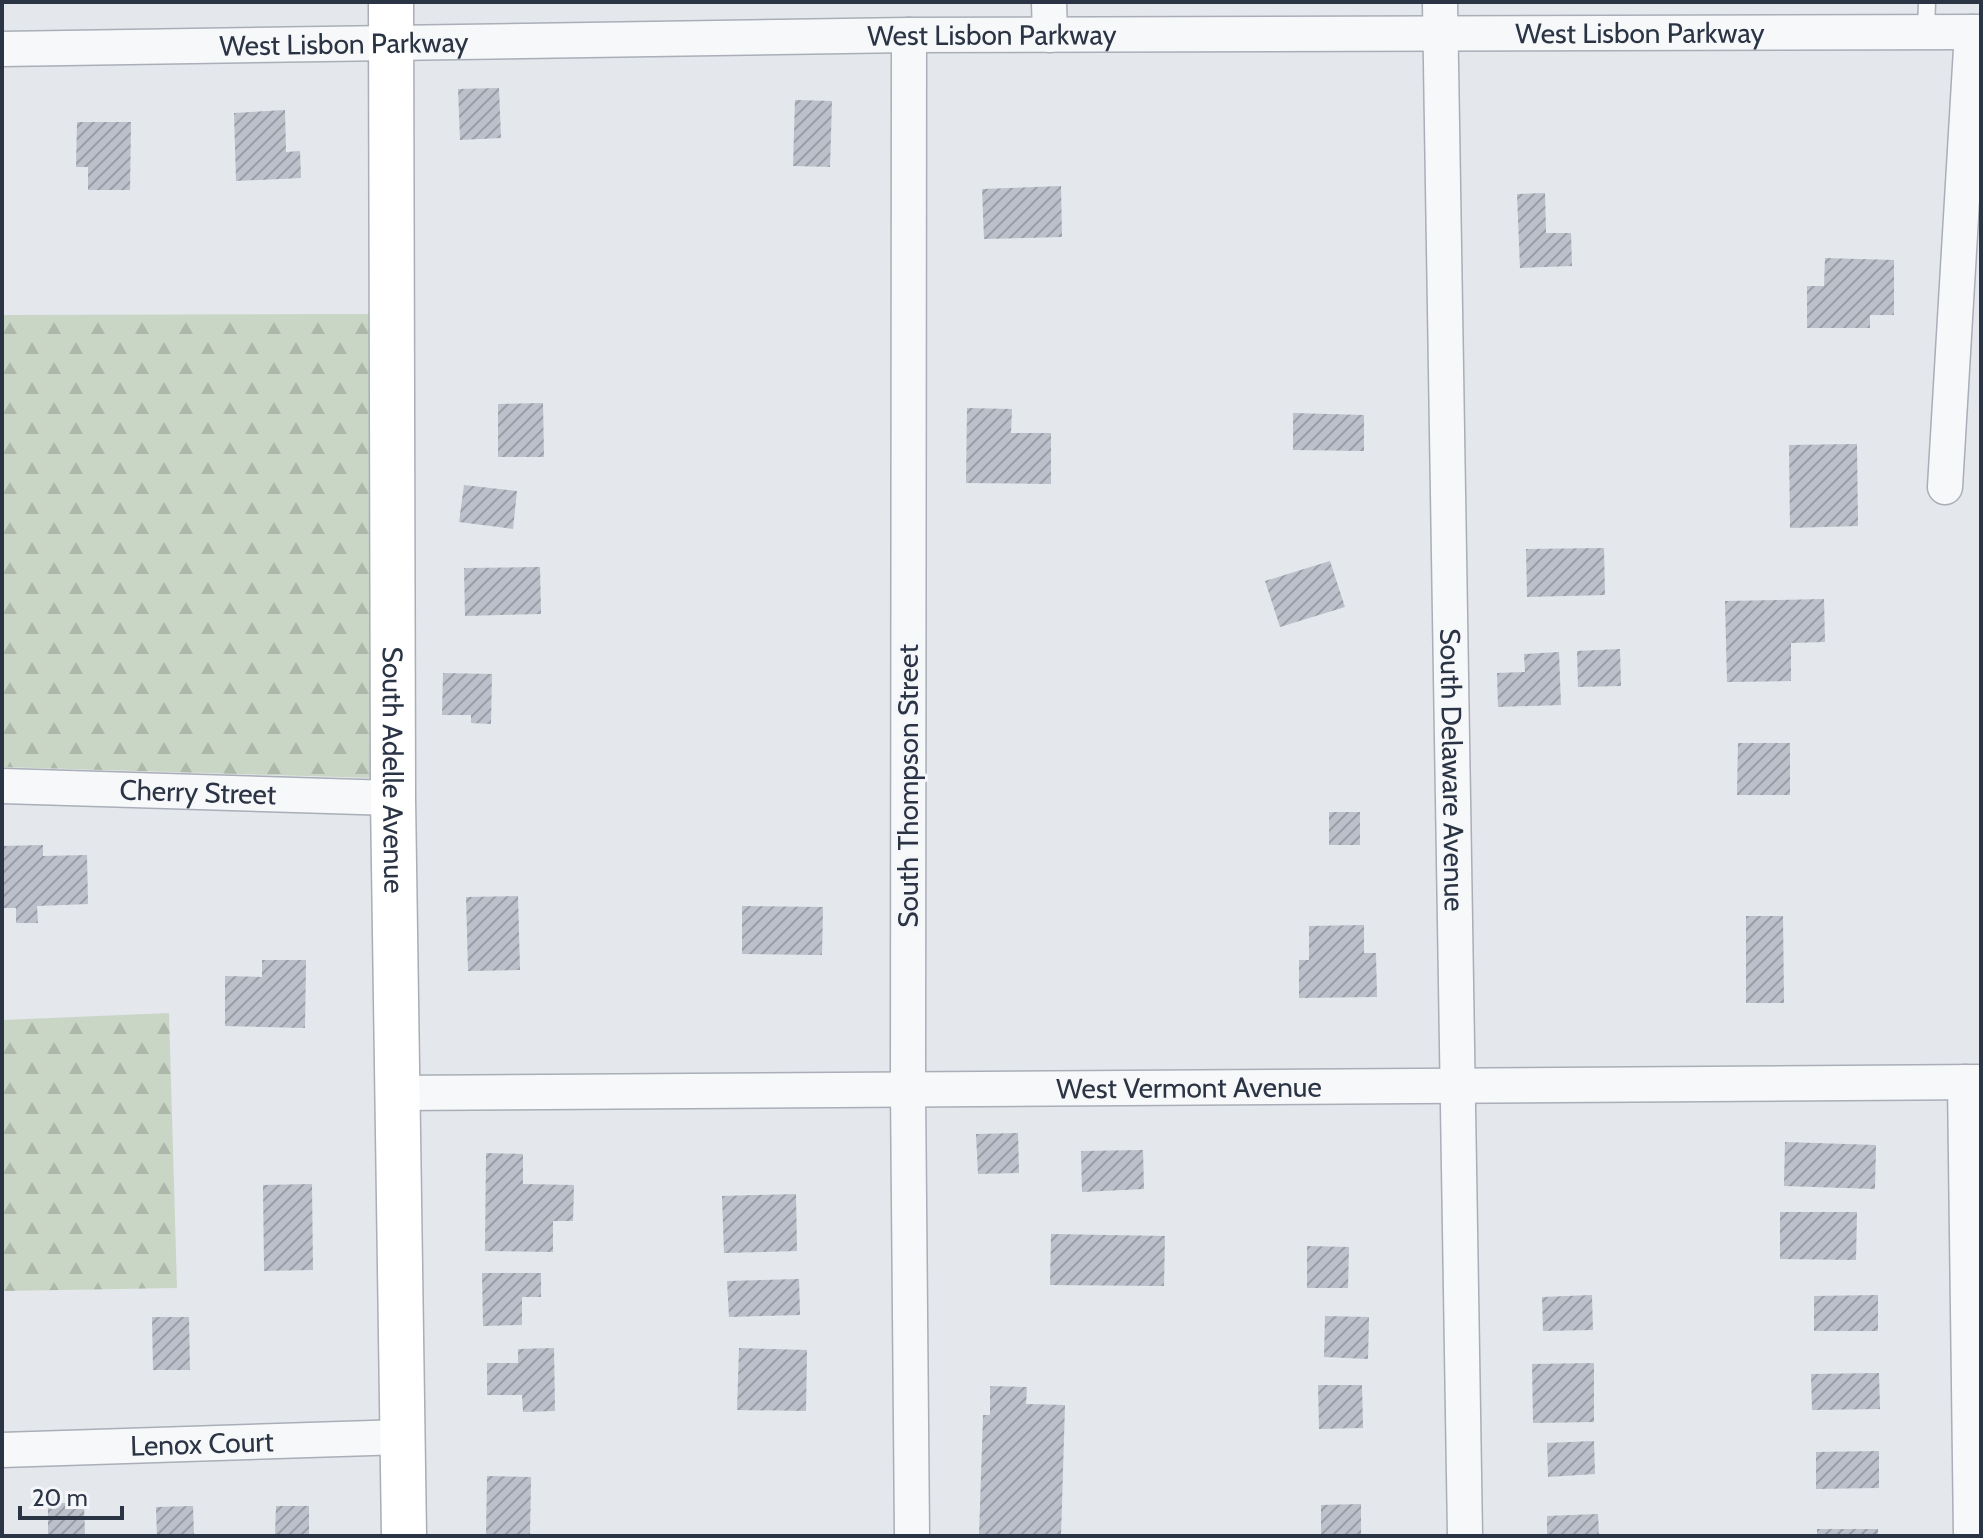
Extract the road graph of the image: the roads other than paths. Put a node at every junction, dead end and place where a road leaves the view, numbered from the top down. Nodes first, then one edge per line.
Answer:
1 (1927, 17) edge
2 (1440, 18) edge
3 (1049, 19) edge
4 (391, 23) edge
5 (1976, 32) edge
6 (909, 35) junction
7 (2, 49) edge
8 (1945, 487) dead end
9 (2, 786) edge
10 (393, 798) junction
11 (1973, 1082) edge
12 (1455, 1084) junction
13 (908, 1090) junction
14 (397, 1093) junction
15 (403, 1437) junction
16 (2, 1450) edge
17 (404, 1536) edge
18 (912, 1536) edge
19 (1465, 1536) edge
20 (1971, 1536) edge

1 - 2 street, West Lisbon Parkway
1 - 5 street, West Lisbon Parkway
2 - 3 street, West Lisbon Parkway
2 - 12 street, South Delaware Avenue
3 - 6 street, West Lisbon Parkway
4 - 6 street, West Lisbon Parkway
4 - 7 street, West Lisbon Parkway
4 - 10 street, South Adelle Avenue
5 - 8 street
6 - 13 street, South Thompson Street
9 - 10 street, Cherry Street
10 - 14 street, South Adelle Avenue
11 - 12 street, West Vermont Avenue
11 - 20 street
12 - 13 street, West Vermont Avenue
12 - 19 street, South Delaware Avenue
13 - 14 street, West Vermont Avenue
13 - 18 street, South Thompson Street
14 - 15 street, South Adelle Avenue
15 - 16 street, Lenox Court
15 - 17 street, South Adelle Avenue

